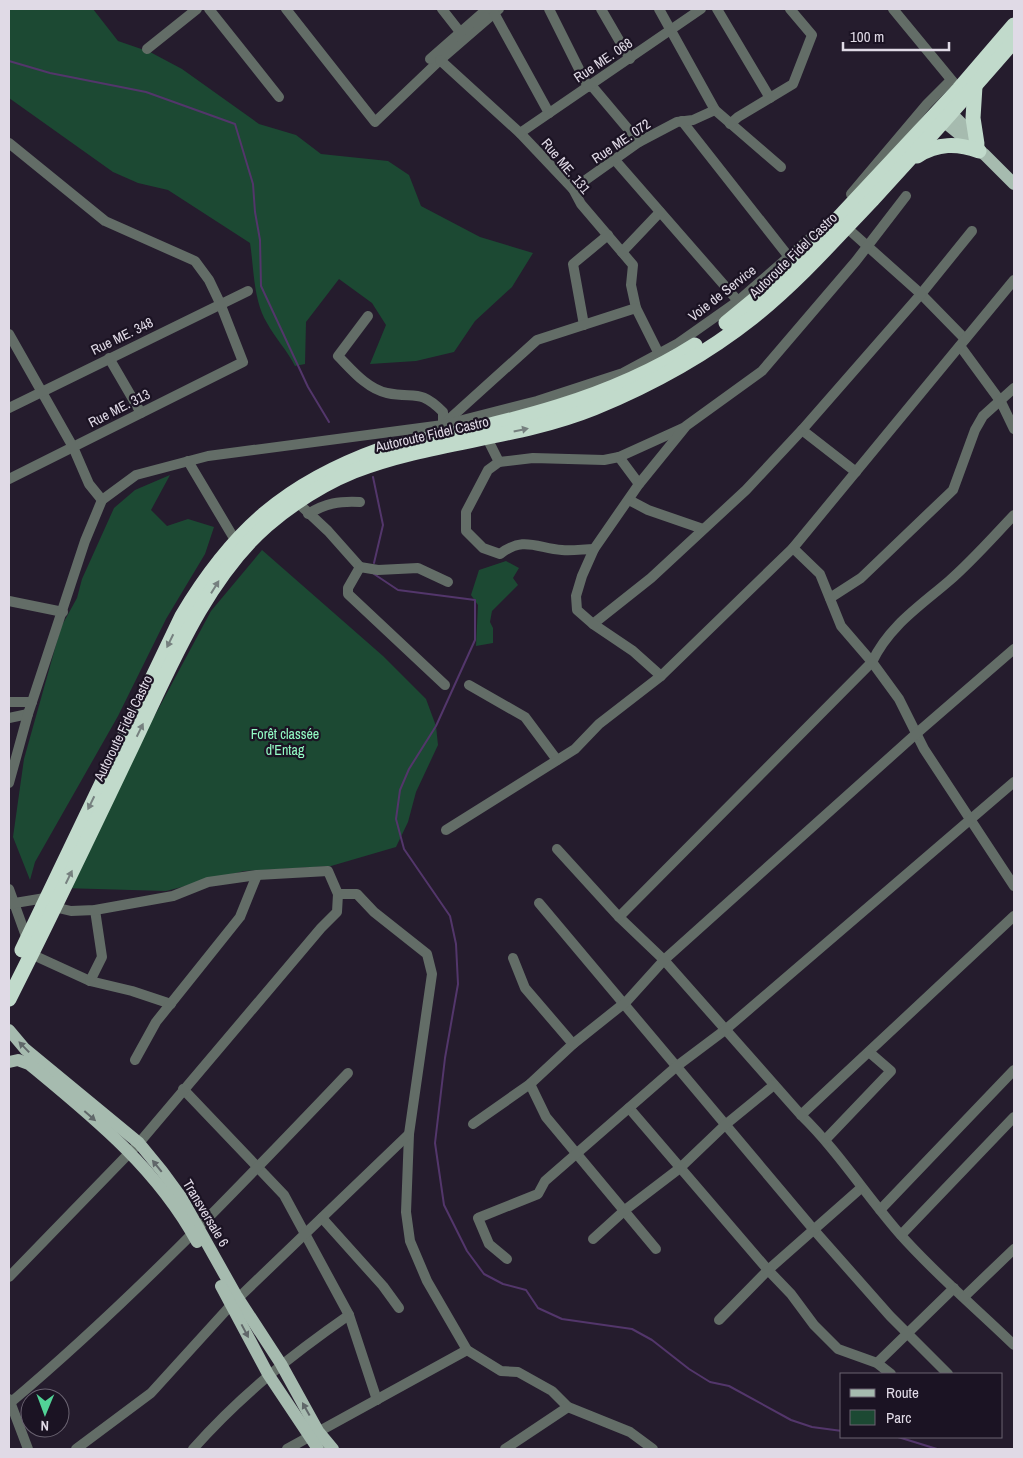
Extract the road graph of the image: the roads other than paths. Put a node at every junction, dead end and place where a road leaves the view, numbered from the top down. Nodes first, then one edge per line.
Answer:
1 (197, 9) edge
2 (209, 9) edge
3 (286, 9) edge
4 (442, 9) edge
5 (549, 9) edge
6 (601, 9) edge
7 (659, 9) edge
8 (701, 9) edge
9 (717, 9) edge
10 (790, 9) edge
11 (493, 10) edge
12 (897, 10) edge
13 (1014, 24) edge
14 (672, 31) junction
15 (460, 32) junction
16 (1014, 40) edge
17 (146, 49) dead end
18 (630, 58) junction
19 (435, 60) junction
20 (955, 84) junction
21 (590, 86) junction
22 (975, 86) junction
23 (279, 97) dead end
24 (770, 98) junction
25 (715, 110) junction
26 (549, 113) junction
27 (944, 114) junction
28 (682, 122) junction
29 (730, 124) junction
30 (520, 133) junction
31 (639, 142) junction
32 (9, 143) edge
33 (980, 150) junction
34 (614, 159) junction
35 (907, 162) junction
36 (781, 167) dead end
37 (1013, 182) edge
38 (572, 189) junction
39 (906, 196) dead end
40 (660, 212) junction
41 (846, 227) junction
42 (972, 231) dead end
43 (608, 235) junction
44 (868, 246) junction
45 (622, 252) junction
46 (789, 257) junction
47 (1014, 280) edge
48 (248, 291) dead end
49 (921, 294) junction
50 (738, 301) junction
51 (220, 303) junction
52 (636, 308) junction
53 (368, 316) dead end
54 (584, 325) junction
55 (9, 334) edge
56 (962, 343) junction
57 (659, 354) junction
58 (110, 358) junction
59 (1014, 388) edge
60 (43, 391) junction
61 (1000, 402) junction
62 (9, 408) edge
63 (141, 413) junction
64 (686, 426) junction
65 (1014, 429) edge
66 (444, 430) junction
67 (802, 430) junction
68 (487, 438) junction
69 (74, 447) junction
70 (619, 457) junction
71 (188, 461) junction
72 (499, 462) junction
73 (856, 472) junction
74 (9, 479) edge
75 (640, 484) junction
76 (102, 500) junction
77 (629, 500) junction
78 (297, 502) junction
79 (360, 502) dead end
80 (308, 514) junction
81 (1014, 514) edge
82 (703, 529) junction
83 (235, 540) junction
84 (793, 548) junction
85 (594, 549) junction
86 (360, 567) junction
87 (448, 582) dead end
88 (830, 598) junction
89 (9, 601) edge
90 (63, 612) junction
91 (592, 624) junction
92 (1014, 649) edge
93 (872, 662) junction
94 (661, 676) junction
95 (444, 685) dead end
96 (469, 685) dead end
97 (9, 702) edge
98 (32, 702) junction
99 (28, 714) junction
100 (9, 718) edge
101 (917, 733) junction
102 (557, 760) junction
103 (9, 782) edge
104 (1014, 782) edge
105 (972, 820) junction
106 (446, 830) dead end
107 (557, 849) dead end
108 (257, 875) junction
109 (1014, 886) edge
110 (9, 889) edge
111 (338, 894) junction
112 (49, 902) junction
113 (539, 902) dead end
114 (11, 904) edge
115 (95, 910) junction
116 (1014, 916) edge
117 (619, 917) junction
118 (27, 939) junction
119 (31, 954) junction
120 (513, 958) dead end
121 (664, 960) junction
122 (9, 976) edge
123 (90, 981) junction
124 (9, 999) edge
125 (171, 1004) junction
126 (622, 1004) junction
127 (9, 1030) edge
128 (725, 1030) junction
129 (573, 1044) junction
130 (869, 1052) junction
131 (135, 1060) dead end
132 (9, 1062) edge
133 (677, 1066) junction
134 (1014, 1070) edge
135 (348, 1073) dead end
136 (530, 1084) junction
137 (774, 1085) junction
138 (184, 1090) junction
139 (629, 1108) junction
140 (801, 1115) junction
141 (1014, 1117) edge
142 (474, 1124) dead end
143 (725, 1125) junction
144 (409, 1134) junction
145 (826, 1139) junction
146 (135, 1147) junction
147 (577, 1155) junction
148 (259, 1167) junction
149 (680, 1168) junction
150 (861, 1188) junction
151 (625, 1210) junction
152 (880, 1210) junction
153 (322, 1218) junction
154 (814, 1230) junction
155 (197, 1232) junction
156 (304, 1234) junction
157 (901, 1235) junction
158 (593, 1239) dead end
159 (656, 1249) dead end
160 (1014, 1249) edge
161 (507, 1259) dead end
162 (768, 1270) junction
163 (9, 1277) edge
164 (954, 1288) junction
165 (964, 1297) junction
166 (234, 1302) junction
167 (399, 1308) dead end
168 (349, 1315) junction
169 (719, 1320) dead end
170 (907, 1334) junction
171 (1014, 1345) edge
172 (467, 1350) junction
173 (877, 1363) junction
174 (280, 1364) junction
175 (890, 1373) edge
176 (947, 1373) edge
177 (268, 1374) junction
178 (377, 1400) junction
179 (10, 1401) edge
180 (568, 1407) junction
181 (313, 1434) junction
182 (28, 1449) edge
183 (76, 1449) edge
184 (193, 1449) edge
185 (286, 1449) edge
186 (318, 1449) edge
187 (333, 1449) edge
188 (505, 1449) edge
189 (653, 1449) edge

1 - 17 street
2 - 23 street
3 - 19 street
4 - 15 street
5 - 21 street
6 - 18 street
7 - 14 street
8 - 14 street, Rue ME. 068
9 - 24 street
10 - 24 street
11 - 15 street
11 - 19 street
11 - 26 street
12 - 20 street
13 - 20 highway, Autoroute Fidel Castro
14 - 18 street, Rue ME. 068
14 - 25 street
15 - 19 street
16 - 22 highway, Autoroute Fidel Castro
18 - 21 street, Rue ME. 068
19 - 30 street, Rue ME. 131
20 - 27 highway, Autoroute Fidel Castro
20 - 46 street, Voie de Service
21 - 26 street, Rue ME. 068
21 - 31 street
22 - 27 highway, Autoroute Fidel Castro
22 - 33 highway
24 - 29 street
25 - 28 street, Rue ME. 072
25 - 29 street
26 - 30 street, Rue ME. 068
27 - 33 main road
27 - 35 highway, Autoroute Fidel Castro
27 - 66 highway, Autoroute Fidel Castro
28 - 31 street, Rue ME. 072
28 - 46 street
29 - 36 street
30 - 38 street, Rue ME. 131
31 - 34 street, Rue ME. 072
32 - 51 street
33 - 35 highway
33 - 37 main road
34 - 38 street, Rue ME. 072
34 - 40 street
35 - 41 highway, Autoroute Fidel Castro
38 - 43 street, Rue ME. 131
39 - 44 street
40 - 45 street
40 - 50 street
41 - 44 street
68 -> 41 highway, Autoroute Fidel Castro
42 - 49 street
43 - 45 street, Rue ME. 131
43 - 54 street
44 - 49 street
44 - 64 street
45 - 52 street, Rue ME. 131
46 - 50 street, Voie de Service
47 - 56 street
48 - 51 street, Rue ME. 348
49 - 56 street
49 - 67 street
50 - 57 street, Voie de Service
51 - 58 street, Rue ME. 348
51 - 63 street, Rue ME. 313
52 - 54 street
52 - 57 street, Rue ME. 131
53 - 66 street
54 - 66 street
55 - 60 street
56 - 61 street
56 - 73 street
57 - 66 street, Voie de Service
58 - 60 street, Rue ME. 348
58 - 63 street
59 - 61 street
60 - 62 street, Rue ME. 348
60 - 69 street
61 - 65 street
61 - 88 street
63 - 69 street, Rue ME. 313
64 - 70 street
64 - 75 street
66 - 71 street, Voie de Service
66 - 83 highway, Autoroute Fidel Castro
67 - 73 street
67 - 82 street
68 - 72 street
68 - 78 highway, Autoroute Fidel Castro
69 - 74 street, Rue ME. 313
69 - 76 street
70 - 72 street
70 - 75 street
71 - 76 street, Voie de Service
71 - 83 street
72 - 85 street
73 - 84 street
75 - 77 street
76 - 90 street
77 - 82 street
77 - 85 street
78 - 80 street
112 -> 78 highway, Autoroute Fidel Castro
79 - 80 street
80 - 86 street
81 - 93 street
82 - 91 street
83 -> 112 highway, Autoroute Fidel Castro
84 - 88 street
84 - 94 street
85 - 91 street
86 - 87 street
86 - 95 street
88 - 93 street
89 - 90 street
90 - 98 street
91 - 94 street
92 - 101 street
93 - 101 street
93 - 117 street
94 - 102 street
96 - 102 street
97 - 98 street
98 - 99 street
99 - 100 street
99 - 103 street
101 - 105 street
101 - 121 street
102 - 106 street
104 - 105 street
105 - 109 street
105 - 128 street
107 - 117 street
108 - 111 street
108 - 115 street
108 - 125 street
110 - 114 street
111 - 138 street
111 - 144 street
112 - 114 street
112 - 115 street
112 - 118 highway, Autoroute Fidel Castro
112 - 119 highway, Autoroute Fidel Castro
113 - 126 street
114 - 118 street
115 - 123 street
116 - 130 street
117 - 121 street
118 - 122 highway, Autoroute Fidel Castro
119 - 123 street
119 - 124 highway, Autoroute Fidel Castro
120 - 129 street
121 - 126 street
121 - 128 street
123 - 125 street
125 - 131 street
126 - 129 street
126 - 133 street
146 -> 127 main road, Transversale 6
128 - 133 street
128 - 137 street
129 - 136 street
130 - 140 street
130 - 145 street
132 -> 146 main road, Transversale 6
133 - 139 street
133 - 143 street
134 - 152 street
135 - 148 street
136 - 142 street
136 - 147 street
137 - 140 street
137 - 143 street
138 - 146 street
138 - 148 street
139 - 147 street
139 - 149 street
140 - 145 street
141 - 157 street
143 - 149 street
143 - 154 street
144 - 153 street
144 - 172 street
145 - 150 street
146 - 155 main road, Transversale 6
146 - 163 street
147 - 151 street
147 - 161 street
148 - 155 street
148 - 156 street
149 - 151 street
149 - 162 street
150 - 152 street
150 - 154 street
151 - 158 street
151 - 159 street
152 - 157 street
153 - 156 street
153 - 167 street
154 - 162 street
154 - 170 street
155 - 166 main road, Transversale 6
155 - 179 street
156 - 166 street
156 - 168 street
157 - 164 street
160 - 165 street
162 - 169 street
162 - 173 street
164 - 165 street
164 - 170 street
165 - 171 street
166 - 174 main road, Transversale 6
166 -> 177 main road, Transversale 6
166 - 183 street
168 - 174 street
168 - 178 street
170 - 173 street
170 - 176 street
172 - 178 street
172 - 180 street
173 - 175 street
174 - 177 street
181 -> 174 main road, Transversale 6
177 - 181 main road, Transversale 6
177 - 184 street
178 - 181 street
179 - 182 street
180 - 188 street
180 - 189 street
181 - 185 street
181 - 186 main road, Transversale 6
181 - 187 main road, Transversale 6

